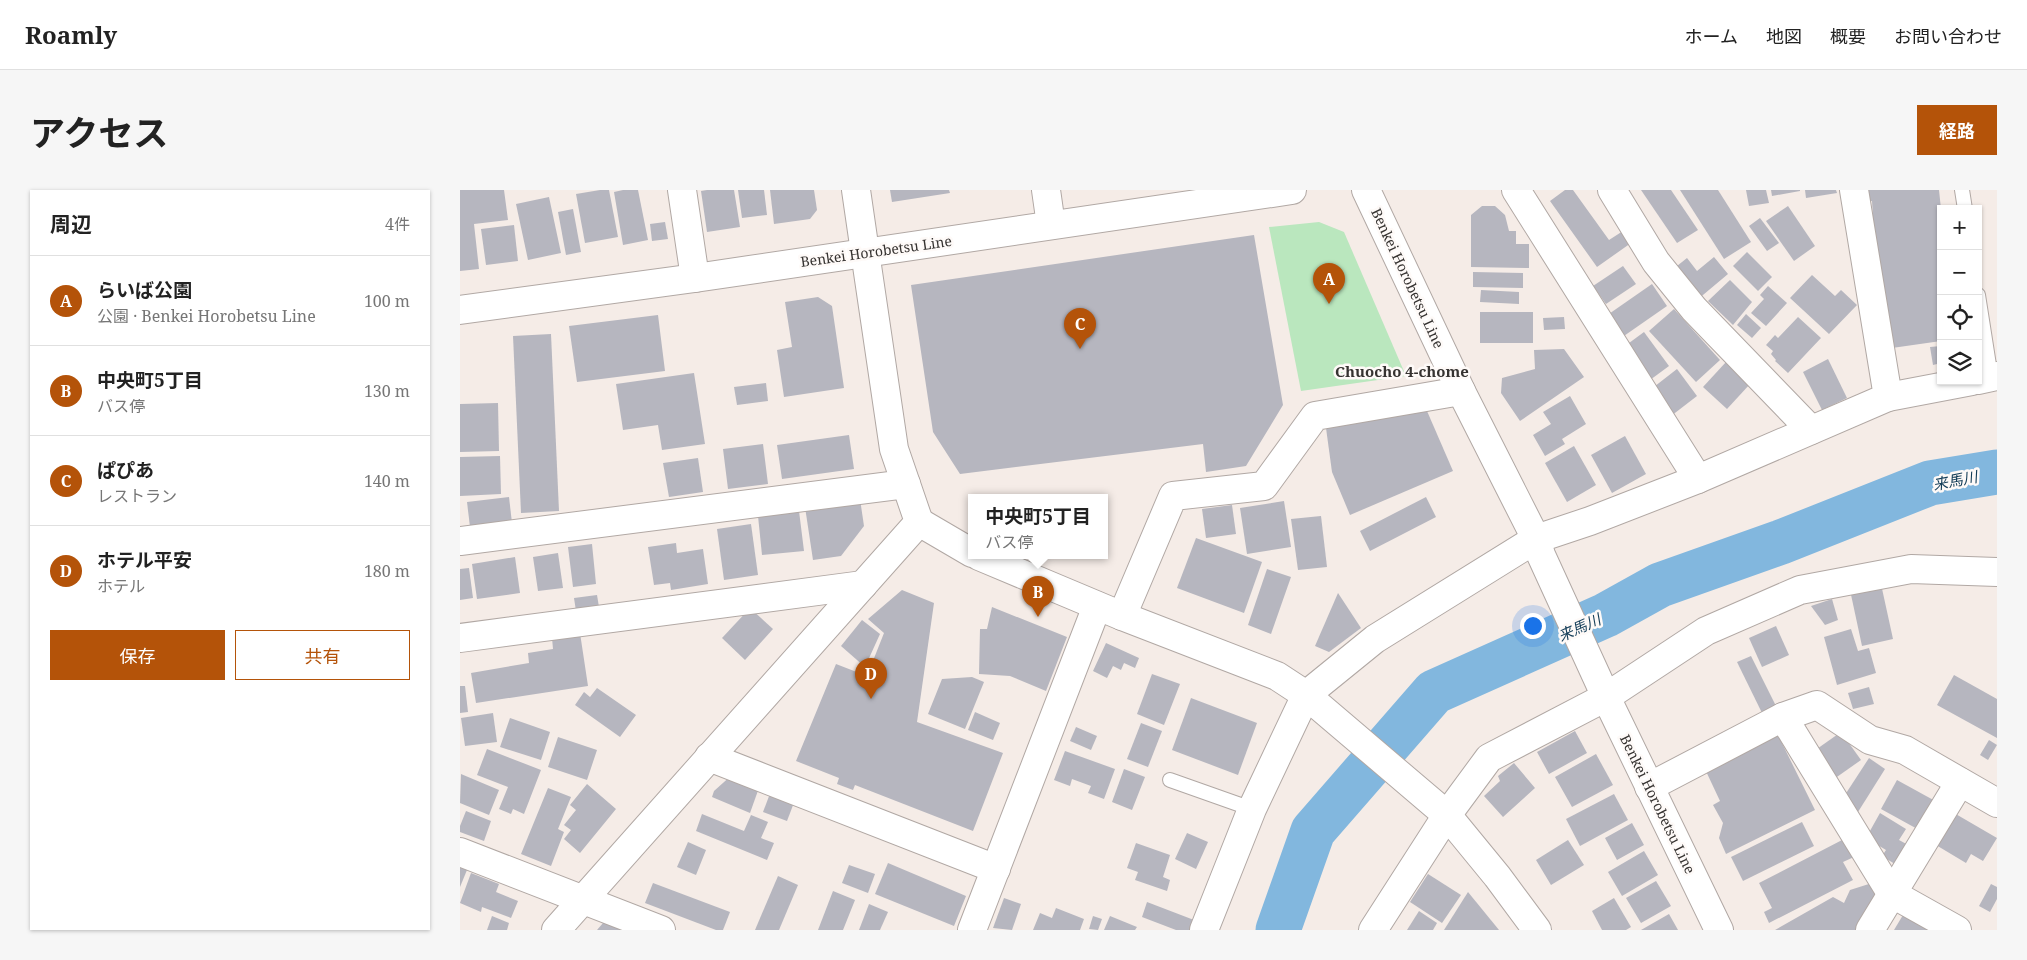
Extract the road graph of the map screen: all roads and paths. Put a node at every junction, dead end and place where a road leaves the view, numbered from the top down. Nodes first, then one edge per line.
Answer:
1 (682, 190) edge
2 (856, 190) edge
3 (1046, 190) edge
4 (1292, 190) edge
5 (1366, 190) edge
6 (1516, 190) edge
7 (1612, 190) edge
8 (1854, 190) edge
9 (1962, 190) edge
10 (1964, 205) edge
11 (1051, 225) junction
12 (865, 252) junction
13 (695, 278) junction
14 (460, 310) edge
15 (1981, 340) edge
16 (1984, 379) edge
17 (1461, 391) junction
18 (1888, 397) junction
19 (1811, 430) junction
20 (1698, 479) junction
21 (906, 484) junction
22 (919, 522) junction
23 (460, 541) edge
24 (1538, 547) junction
25 (968, 551) edge
26 (986, 559) edge
27 (1997, 572) edge
28 (863, 585) junction
29 (1109, 611) junction
30 (460, 638) edge
31 (1602, 688) junction
32 (1306, 695) junction
33 (1783, 717) junction
34 (709, 757) junction
35 (1170, 780) dead end
36 (1960, 782) junction
37 (1649, 787) junction
38 (1997, 803) edge
39 (1438, 807) junction
40 (1252, 809) junction
41 (460, 852) edge
42 (996, 869) junction
43 (1891, 893) junction
44 (582, 899) junction
45 (556, 930) edge
46 (661, 930) edge
47 (972, 930) edge
48 (1204, 930) edge
49 (1373, 930) edge
50 (1537, 930) edge
51 (1720, 930) edge
52 (1870, 930) edge
53 (1957, 930) edge

1 - 13 street
2 - 12 street
3 - 11 street
4 - 11 street, Benkei Horobetsu Line
5 - 17 street, Benkei Horobetsu Line
6 - 20 street
7 - 19 street
8 - 18 street
9 - 10 lane
11 - 12 street, Benkei Horobetsu Line
12 - 13 street, Benkei Horobetsu Line
12 - 21 street
13 - 14 street, Benkei Horobetsu Line
15 - 16 lane
16 - 18 street
17 - 24 street, Benkei Horobetsu Line
17 - 29 street
18 - 19 street
19 - 20 street
20 - 24 street
21 - 22 street
21 - 23 street
22 - 25 street
22 - 28 street
24 - 31 street, Benkei Horobetsu Line
24 - 32 street
26 - 29 street
27 - 31 street
28 - 30 street
28 - 34 street
29 - 32 street
29 - 42 street
31 - 37 street, Benkei Horobetsu Line
31 - 39 street
32 - 39 street
32 - 40 street
33 - 36 street
33 - 37 street
33 - 43 street
34 - 42 street
34 - 44 street
35 - 40 lane
36 - 38 street
36 - 43 street
37 - 51 street, Benkei Horobetsu Line
39 - 49 street
39 - 50 street
40 - 48 street
41 - 44 street
42 - 47 street
43 - 52 street
43 - 53 street
44 - 45 street
44 - 46 street

